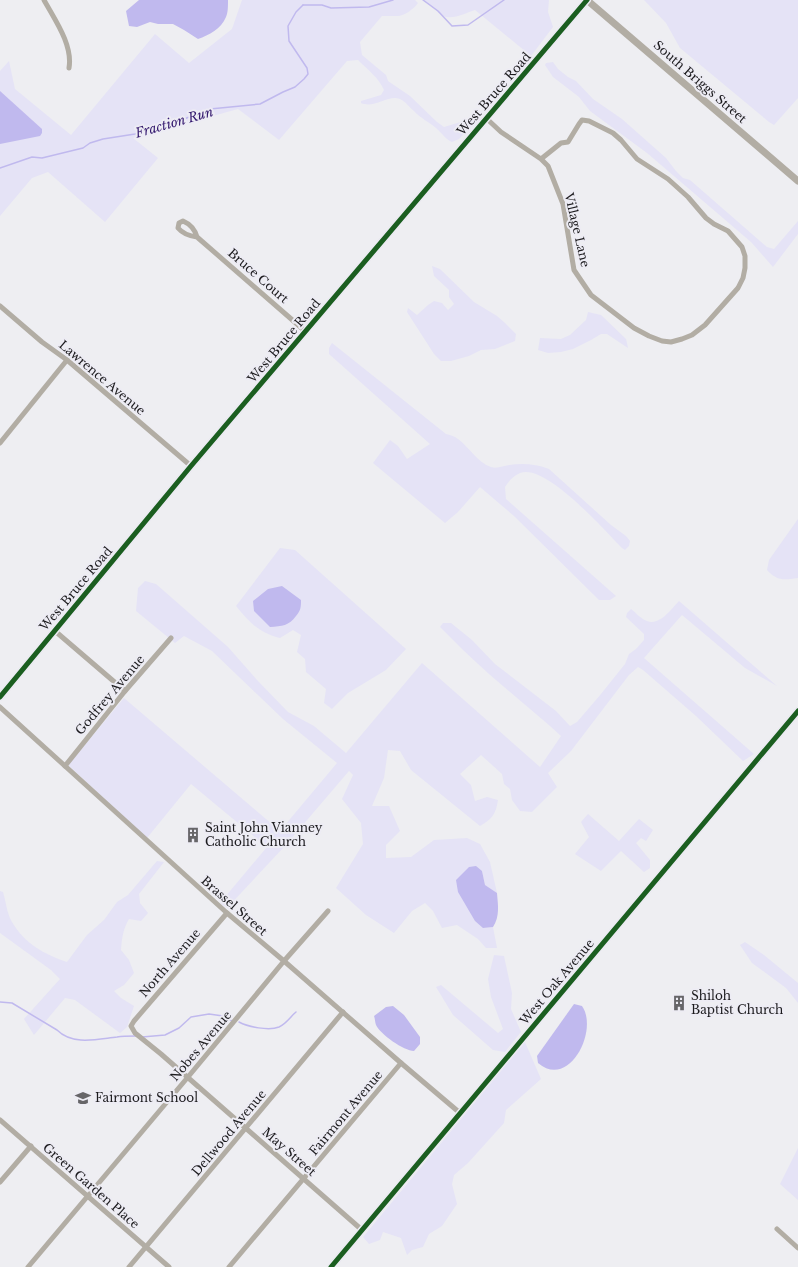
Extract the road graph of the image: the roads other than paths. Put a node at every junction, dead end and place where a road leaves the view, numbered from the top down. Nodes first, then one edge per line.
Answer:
1 (44, 0) edge
2 (587, 0) edge
3 (69, 68) dead end
4 (486, 118) junction
5 (542, 159) junction
6 (798, 181) edge
7 (197, 236) dead end
8 (0, 306) edge
9 (305, 331) junction
10 (67, 360) junction
11 (0, 443) edge
12 (191, 466) junction
13 (55, 631) junction
14 (172, 638) dead end
15 (125, 691) junction
16 (0, 697) edge
17 (0, 707) edge
18 (798, 711) edge
19 (65, 766) junction
20 (328, 911) dead end
21 (226, 913) junction
22 (284, 961) junction
23 (343, 1012) junction
24 (131, 1026) joint
25 (401, 1063) junction
26 (188, 1077) junction
27 (460, 1113) junction
28 (0, 1120) edge
29 (246, 1128) junction
30 (31, 1146) junction
31 (304, 1179) junction
32 (0, 1182) edge
33 (88, 1196) junction
34 (777, 1229) dead end
35 (362, 1230) junction
36 (146, 1247) junction
37 (798, 1248) edge
38 (28, 1267) edge
39 (129, 1267) edge
40 (169, 1267) edge
41 (229, 1267) edge
42 (331, 1267) edge

1 - 3 street
2 - 4 street, West Bruce Road
2 - 6 street, South Briggs Street
4 - 5 street, Village Lane
4 - 9 street, West Bruce Road
5 - 5 street, Village Lane
7 - 9 street, Bruce Court
8 - 10 street, Lawrence Avenue
9 - 12 street, West Bruce Road
10 - 11 street
10 - 12 street, Lawrence Avenue
12 - 13 street, West Bruce Road
13 - 15 street
13 - 16 street, West Bruce Road
14 - 15 street, Godfrey Avenue
15 - 19 street, Godfrey Avenue
17 - 19 street, Brassel Street
18 - 27 street, West Oak Avenue
19 - 21 street, Brassel Street
20 - 22 street, Nobes Avenue
21 - 22 street, Brassel Street
21 - 24 street, North Avenue
22 - 23 street, Brassel Street
22 - 26 street, Nobes Avenue
23 - 25 street, Brassel Street
23 - 29 street, Dellwood Avenue
24 - 26 street, May Street
25 - 27 street, Brassel Street
25 - 31 street, Fairmont Avenue
26 - 29 street, May Street
26 - 33 street, Nobes Avenue
27 - 35 street, West Oak Avenue
28 - 30 street, Green Garden Place
29 - 31 street, May Street
29 - 36 street, Dellwood Avenue
30 - 32 street
30 - 33 street, Green Garden Place
31 - 35 street, May Street
31 - 41 street, Fairmont Avenue
33 - 36 street, Green Garden Place
33 - 38 street, Nobes Avenue
34 - 37 street
35 - 42 street, West Oak Avenue
36 - 39 street, Dellwood Avenue
36 - 40 street, Green Garden Place

